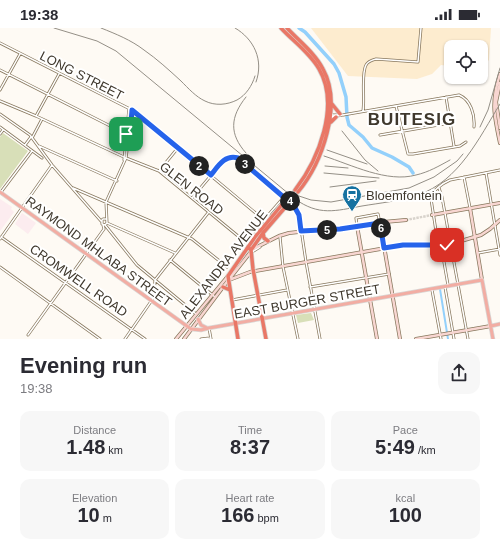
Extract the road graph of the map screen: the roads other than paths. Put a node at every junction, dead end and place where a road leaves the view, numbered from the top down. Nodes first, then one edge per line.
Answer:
1 (281, 28) edge
2 (287, 28) edge
3 (421, 28) edge
4 (0, 43) edge
5 (20, 54) junction
6 (0, 70) edge
7 (9, 74) junction
8 (59, 74) junction
9 (500, 74) edge
10 (500, 83) edge
11 (0, 90) edge
12 (48, 94) junction
13 (446, 97) junction
14 (0, 101) edge
15 (331, 103) junction
16 (396, 106) junction
17 (129, 108) junction
18 (132, 110) junction
19 (363, 112) junction
20 (0, 114) edge
21 (341, 115) junction
22 (36, 116) junction
23 (329, 116) junction
24 (42, 119) junction
25 (450, 123) junction
26 (0, 127) edge
27 (329, 127) junction
28 (474, 127) dead end
29 (500, 128) edge
30 (3, 130) junction
31 (402, 131) junction
32 (0, 134) edge
33 (126, 134) junction
34 (380, 135) dead end
35 (130, 136) junction
36 (31, 137) junction
37 (466, 142) dead end
38 (500, 143) edge
39 (37, 145) junction
40 (25, 146) junction
41 (454, 146) junction
42 (178, 149) junction
43 (32, 151) junction
44 (124, 157) junction
45 (42, 158) dead end
46 (126, 158) junction
47 (124, 162) junction
48 (52, 165) junction
49 (500, 170) edge
50 (159, 171) junction
51 (486, 173) junction
52 (211, 175) junction
53 (464, 177) junction
54 (117, 181) junction
55 (73, 188) junction
56 (439, 188) junction
57 (1, 192) edge
58 (192, 198) junction
59 (286, 200) junction
60 (106, 202) junction
61 (500, 203) edge
62 (491, 205) junction
63 (22, 207) junction
64 (470, 208) junction
65 (209, 212) junction
66 (445, 213) junction
67 (433, 215) junction
68 (106, 219) junction
69 (264, 220) junction
70 (406, 220) tunnel mouth
71 (500, 220) edge
72 (101, 221) junction
73 (380, 223) junction
74 (105, 224) junction
75 (495, 225) junction
76 (357, 226) junction
77 (301, 231) junction
78 (263, 234) junction
79 (238, 236) junction
80 (280, 236) junction
81 (256, 237) junction
82 (1, 238) edge
83 (188, 238) junction
84 (248, 238) dead end
85 (475, 238) junction
86 (268, 242) junction
87 (451, 244) junction
88 (440, 245) junction
89 (384, 248) junction
90 (499, 249) edge
91 (250, 250) junction
92 (362, 252) junction
93 (175, 253) junction
94 (478, 253) junction
95 (86, 254) junction
96 (244, 254) junction
97 (500, 255) edge
98 (170, 260) junction
99 (306, 262) junction
100 (0, 267) edge
101 (228, 267) dead end
102 (284, 267) junction
103 (253, 271) junction
104 (389, 274) junction
105 (366, 277) junction
106 (228, 278) junction
107 (155, 280) junction
108 (482, 280) junction
109 (67, 282) junction
110 (458, 285) junction
111 (223, 287) junction
112 (310, 287) junction
113 (446, 287) junction
114 (288, 290) junction
115 (432, 290) junction
116 (230, 291) junction
117 (257, 295) junction
118 (214, 296) junction
119 (393, 296) junction
120 (152, 300) junction
121 (232, 300) junction
122 (371, 300) junction
123 (51, 303) junction
124 (314, 310) junction
125 (293, 314) junction
126 (196, 315) junction
127 (198, 319) junction
128 (262, 319) junction
129 (236, 324) junction
130 (500, 324) edge
131 (187, 326) junction
132 (491, 326) junction
133 (209, 328) junction
134 (132, 329) junction
135 (192, 329) junction
136 (466, 330) junction
137 (452, 333) junction
138 (187, 334) junction
139 (441, 334) junction
140 (28, 335) dead end
141 (211, 338) edge
142 (100, 339) edge
143 (125, 339) edge
144 (145, 339) edge
145 (176, 339) edge
146 (184, 339) edge
147 (189, 339) edge
148 (201, 339) edge
149 (238, 339) edge
150 (266, 339) edge
151 (298, 339) edge
152 (320, 339) edge
153 (377, 339) edge
154 (400, 339) edge
155 (418, 339) edge
156 (441, 339) edge
157 (454, 339) edge
158 (468, 339) edge
159 (493, 339) edge

1 - 23 highway
2 - 15 highway
3 - 19 street
4 - 5 street, LONG STREET
5 - 7 street
5 - 8 street, LONG STREET
6 - 7 street
7 - 11 street
7 - 12 street
8 - 12 street
8 - 17 street, LONG STREET
9 - 38 main road
10 - 29 main road
12 - 22 street
12 - 33 street
13 - 16 street
13 - 25 street
13 - 28 street
14 - 22 street, GLEN ROAD
15 - 21 highway
15 - 23 highway
16 - 19 street
16 - 31 street
17 - 18 street, LONG STREET
17 - 33 street
18 - 35 street
18 - 42 street, LONG STREET
19 - 21 street
20 - 36 street
21 - 23 street
21 - 23 street
21 - 27 highway
22 - 24 street, GLEN ROAD
23 - 27 highway
23 - 27 highway
24 - 36 street
24 - 44 street, GLEN ROAD
25 - 31 street
25 - 41 street
26 - 30 street
30 - 32 street
30 - 40 street
31 - 34 street
31 - 41 street
33 - 35 street
33 - 44 street
35 - 46 street
36 - 39 street
36 - 40 street
37 - 41 street
39 - 48 street
39 - 54 street
40 - 43 street
42 - 50 street
42 - 52 street, LONG STREET
43 - 45 street
43 - 57 street
44 - 46 street, GLEN ROAD
44 - 47 street
46 - 47 street
46 - 50 street, GLEN ROAD
47 - 54 street
48 - 55 street
48 - 63 street
49 - 51 street
50 - 58 street, GLEN ROAD
51 - 53 street
51 - 62 street
52 - 58 street
52 - 59 street
52 - 69 street, LONG STREET
53 - 56 street
53 - 64 street
54 - 60 street
55 - 60 street
55 - 72 street
56 - 66 street
56 - 67 street
57 - 63 main road, RAYMOND MHLABA STREET
58 - 65 street, GLEN ROAD
59 - 69 street
59 - 77 street
59 - 78 highway, ALEXANDRA AVENUE
59 - 81 highway, ALEXANDRA AVENUE
60 - 68 street
60 - 83 street
61 - 62 main road
62 - 64 main road
62 - 75 street
63 - 82 street
63 - 95 main road, RAYMOND MHLABA STREET
64 - 66 main road
64 - 85 main road
65 - 79 street, GLEN ROAD
65 - 83 street
66 - 67 main road
66 - 87 street
67 - 88 street
68 - 72 street
68 - 74 street
69 - 84 street
70 - 73 main road
71 - 75 main road
72 - 74 street
73 - 76 main road
73 - 76 street
73 - 89 main road
74 - 93 street
74 - 95 street
74 - 107 street
75 - 85 main road
75 - 90 street
76 - 77 main road
76 - 92 main road
77 - 80 main road
77 - 99 street
78 - 86 highway
78 - 91 highway, ALEXANDRA AVENUE
79 - 81 street
79 - 96 street
80 - 86 main road
80 - 102 street
81 - 91 highway, ALEXANDRA AVENUE
82 - 109 street, CROMWELL ROAD
83 - 93 street
83 - 101 street
85 - 87 main road
85 - 94 main road
86 - 91 main road
87 - 88 main road
87 - 110 street
88 - 89 main road
88 - 113 street
89 - 92 main road
89 - 104 main road
90 - 94 street
90 - 97 street
91 - 96 highway, ALEXANDRA AVENUE
91 - 103 highway
91 - 106 main road, ALEXANDRA AVENUE
92 - 99 main road
92 - 105 main road
93 - 98 street
94 - 108 main road
95 - 109 street
95 - 120 main road, RAYMOND MHLABA STREET
96 - 106 highway, ALEXANDRA AVENUE
98 - 107 street
98 - 118 street
99 - 102 main road
99 - 112 street
100 - 123 street
102 - 103 main road
102 - 114 street
103 - 106 main road
103 - 117 highway
104 - 105 street
104 - 119 main road
105 - 112 street
105 - 122 main road
106 - 111 main road, ALEXANDRA AVENUE
106 - 116 highway
106 - 118 main road, ALEXANDRA AVENUE
107 - 120 street
107 - 126 street
108 - 110 main road, EAST BURGER STREET
108 - 132 main road
109 - 123 street
109 - 134 street, CROMWELL ROAD
110 - 113 main road, EAST BURGER STREET
110 - 136 street
111 - 116 highway
111 - 118 main road, ALEXANDRA AVENUE
112 - 124 street
113 - 115 main road, EAST BURGER STREET
113 - 137 street
114 - 117 street
114 - 125 street
115 - 119 main road, EAST BURGER STREET
115 - 139 street
116 - 121 highway
117 - 121 street
117 - 128 highway
118 - 126 main road, ALEXANDRA AVENUE
118 - 127 main road, ALEXANDRA AVENUE
119 - 122 main road, EAST BURGER STREET
119 - 154 main road
120 - 131 main road, RAYMOND MHLABA STREET
120 - 134 street
121 - 129 highway
122 - 124 main road, EAST BURGER STREET
122 - 153 main road
123 - 140 street
123 - 142 street
124 - 125 main road, EAST BURGER STREET
124 - 152 street
125 - 128 main road, EAST BURGER STREET
125 - 151 street
126 - 131 main road, ALEXANDRA AVENUE
127 - 133 main road
127 - 135 main road, ALEXANDRA AVENUE
128 - 129 main road, EAST BURGER STREET
128 - 150 highway
129 - 133 main road, EAST BURGER STREET
129 - 149 highway
130 - 132 main road
131 - 135 main road
131 - 145 main road, ALEXANDRA AVENUE
132 - 136 main road
132 - 159 main road
133 - 135 main road, EAST BURGER STREET
133 - 141 street
134 - 143 street
134 - 144 street, CROMWELL ROAD
135 - 138 main road, ALEXANDRA AVENUE
136 - 137 main road
136 - 158 street
137 - 139 main road
137 - 157 street
138 - 146 main road, ALEXANDRA AVENUE
138 - 147 main road
139 - 155 main road
139 - 156 street
141 - 148 street

